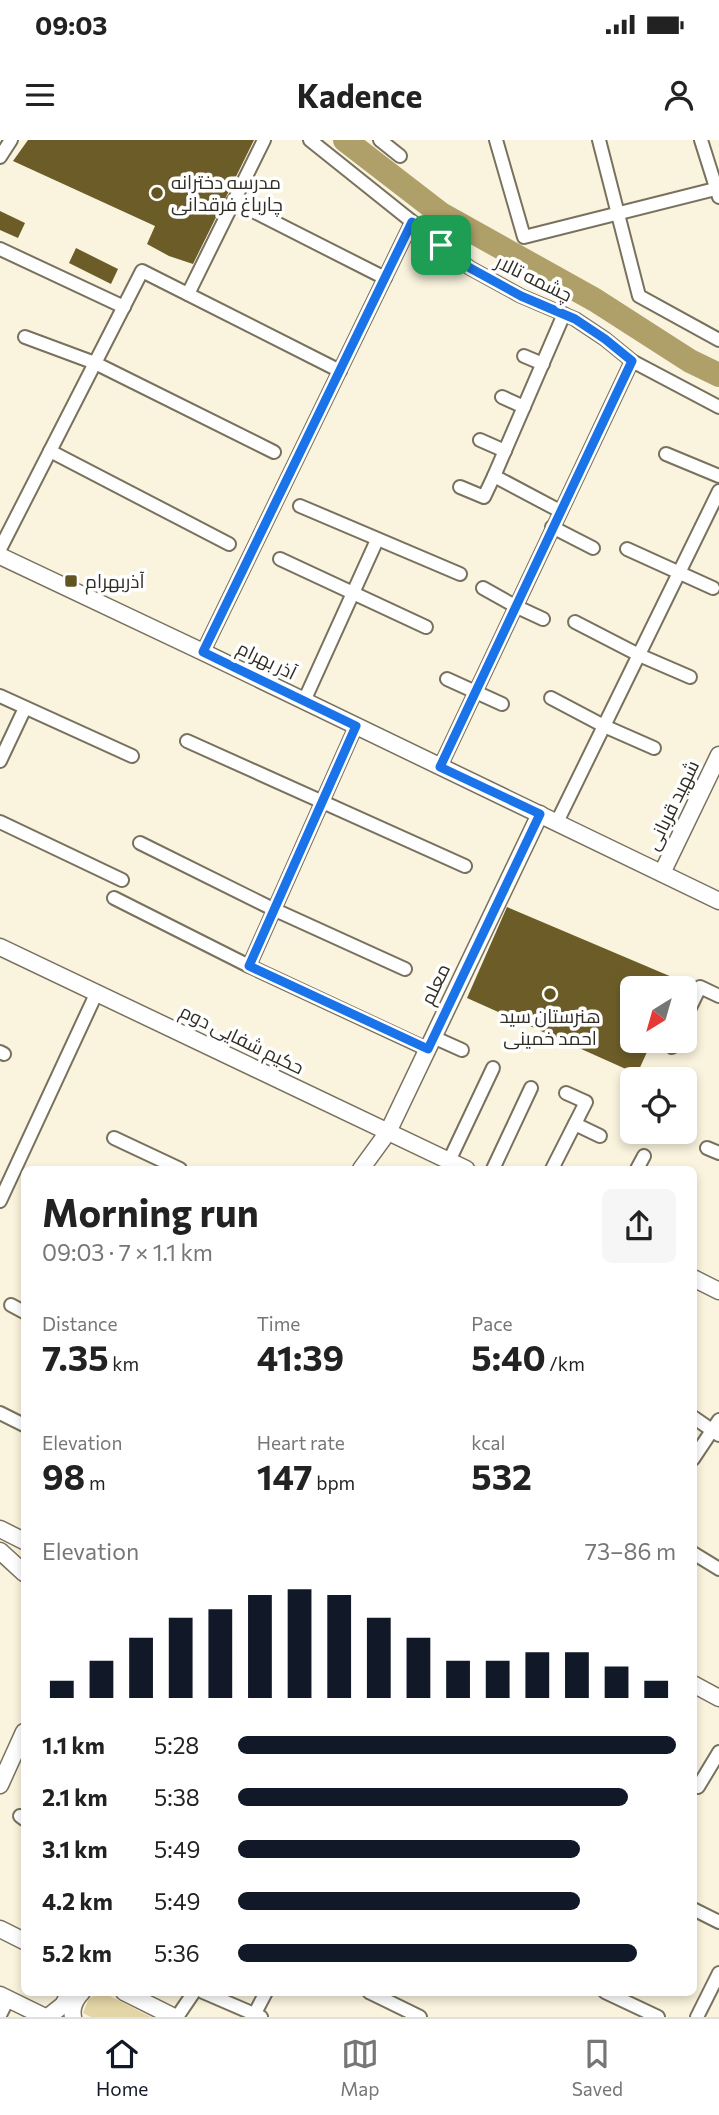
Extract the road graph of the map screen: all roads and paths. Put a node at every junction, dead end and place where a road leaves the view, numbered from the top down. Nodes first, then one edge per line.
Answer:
1 (11, 140) edge
2 (264, 140) edge
3 (310, 140) edge
4 (380, 140) edge
5 (395, 140) edge
6 (496, 140) edge
7 (599, 140) edge
8 (701, 140) edge
9 (0, 157) edge
10 (718, 191) edge
11 (233, 201) junction
12 (618, 213) junction
13 (412, 222) junction
14 (0, 249) edge
15 (385, 278) junction
16 (188, 295) junction
17 (124, 307) junction
18 (564, 314) junction
19 (25, 337) dead end
20 (719, 340) edge
21 (524, 356) dead end
22 (632, 361) junction
23 (95, 363) junction
24 (543, 364) junction
25 (340, 371) junction
26 (502, 397) dead end
27 (524, 407) junction
28 (719, 407) edge
29 (480, 440) dead end
30 (50, 451) junction
31 (505, 451) junction
32 (274, 452) dead end
33 (666, 454) dead end
34 (494, 476) junction
35 (719, 476) edge
36 (460, 488) dead end
37 (719, 491) edge
38 (300, 506) dead end
39 (560, 512) junction
40 (552, 527) junction
41 (377, 540) junction
42 (229, 544) dead end
43 (593, 548) dead end
44 (0, 549) edge
45 (627, 549) dead end
46 (0, 556) edge
47 (280, 559) dead end
48 (679, 573) junction
49 (460, 574) dead end
50 (483, 588) dead end
51 (713, 588) dead end
52 (353, 594) junction
53 (515, 606) junction
54 (543, 618) dead end
55 (575, 622) dead end
56 (426, 627) dead end
57 (203, 652) junction
58 (639, 654) junction
59 (690, 677) dead end
60 (447, 679) dead end
61 (475, 692) junction
62 (0, 696) edge
63 (551, 698) dead end
64 (304, 701) junction
65 (502, 704) dead end
66 (25, 708) junction
67 (356, 726) junction
68 (604, 726) junction
69 (187, 741) dead end
70 (654, 748) dead end
71 (719, 755) edge
72 (132, 756) dead end
73 (0, 761) edge
74 (440, 767) junction
75 (714, 780) edge
76 (322, 801) junction
77 (540, 814) junction
78 (0, 822) edge
79 (557, 822) junction
80 (140, 843) dead end
81 (465, 866) dead end
82 (662, 873) junction
83 (122, 880) dead end
84 (114, 898) dead end
85 (719, 901) edge
86 (273, 909) junction
87 (0, 947) edge
88 (249, 966) junction
89 (405, 969) dead end
90 (697, 991) edge
91 (97, 992) junction
92 (719, 996) edge
93 (430, 1043) junction
94 (462, 1050) dead end
95 (493, 1068) dead end
96 (531, 1088) dead end
97 (566, 1093) dead end
98 (575, 1124) junction
99 (388, 1132) junction
100 (600, 1136) dead end
101 (114, 1138) dead end
102 (644, 1156) dead end
103 (449, 1161) junction
104 (174, 1166) edge
105 (363, 1166) edge
106 (460, 1166) edge
107 (495, 1166) edge
108 (554, 1166) edge
109 (639, 1166) edge
110 (0, 1201) edge
111 (697, 1280) edge
112 (719, 1291) edge
113 (11, 1305) dead end
114 (21, 1310) edge
115 (0, 1413) edge
116 (697, 1419) edge
117 (21, 1424) edge
118 (717, 1428) edge
119 (697, 1454) edge
120 (0, 1529) edge
121 (21, 1540) edge
122 (0, 1551) edge
123 (697, 1555) edge
124 (719, 1569) edge
125 (21, 1570) edge
126 (697, 1686) edge
127 (719, 1698) edge
128 (21, 1738) edge
129 (719, 1752) edge
130 (0, 1784) edge
131 (698, 1787) dead end
132 (697, 1911) edge
133 (719, 1922) edge
134 (0, 1929) edge
135 (21, 1940) edge
136 (719, 1973) edge
137 (68, 1996) edge
138 (77, 1996) edge
139 (132, 1996) edge
140 (191, 1996) edge
141 (212, 1996) edge
142 (264, 1996) edge
143 (377, 1996) edge
144 (613, 1996) edge
145 (4, 1997) edge
146 (0, 2015) edge
147 (256, 2016) edge
148 (46, 2017) edge
149 (73, 2017) edge
150 (176, 2017) edge
151 (420, 2017) edge
152 (658, 2017) edge
153 (697, 2017) edge

1 - 9 street
2 - 11 street
3 - 13 street, چشمه تالار
4 - 5 street
6 - 12 street
7 - 12 street
8 - 10 street
10 - 12 street
11 - 15 street
11 - 16 street
12 - 20 street
13 - 15 street
13 - 18 street, چشمه تالار
14 - 17 street
15 - 25 street
16 - 17 street
16 - 25 street
17 - 23 street
18 - 22 street, چشمه تالار
18 - 24 street
19 - 23 street
21 - 24 street
22 - 28 street, چشمه تالار
22 - 39 street
23 - 30 street
23 - 32 street
24 - 27 street
25 - 57 street
26 - 27 street
27 - 31 street
29 - 31 street
30 - 42 street
30 - 44 street
31 - 34 street
33 - 35 street
34 - 36 street
34 - 39 street
37 - 48 street
38 - 41 street
39 - 40 street
40 - 43 street
40 - 53 street
41 - 49 street
41 - 52 street
45 - 48 street
46 - 57 street, آذر بهرام
47 - 52 street
48 - 51 street
48 - 58 street
50 - 53 street
52 - 56 street
52 - 64 street
53 - 54 street
53 - 61 street
55 - 58 street
57 - 64 street, آذر بهرام
58 - 59 street
58 - 68 street
60 - 61 street
61 - 65 street
61 - 74 street
62 - 66 street
63 - 68 street
64 - 67 street, آذر بهرام
66 - 72 street
66 - 73 street
67 - 74 street, آذر بهرام
67 - 76 street
68 - 70 street
68 - 79 street
69 - 76 street
71 - 75 street, شهید قربانی
74 - 77 street, آذر بهرام
75 - 82 street, شهید قربانی
76 - 81 street
76 - 86 street
77 - 79 street, آذر بهرام
77 - 93 street, معلم
78 - 83 street
79 - 82 street, آذر بهرام
80 - 86 street
82 - 85 street, آذر بهرام
84 - 88 street
86 - 88 street
86 - 89 street
87 - 91 street, حکیم شفایی دوم
88 - 93 street
90 - 92 street
91 - 99 street, حکیم شفایی دوم
91 - 110 street
93 - 94 street
93 - 99 street, معلم
95 - 103 street
96 - 107 street
97 - 98 street
98 - 100 street
98 - 108 street
99 - 103 street, حکیم شفایی دوم
99 - 105 street, معلم
101 - 104 street
102 - 109 street
103 - 106 street, حکیم شفایی دوم
111 - 112 street
113 - 114 street
115 - 117 street
116 - 118 street
118 - 119 street
120 - 121 street
122 - 125 street
123 - 124 street
126 - 127 street
128 - 130 street
129 - 131 street
132 - 133 street
134 - 135 street
136 - 153 street
137 - 148 street
138 - 149 street
139 - 150 street
140 - 150 street
141 - 147 street
142 - 147 street
143 - 151 street
144 - 152 street
145 - 146 street
145 - 148 street

